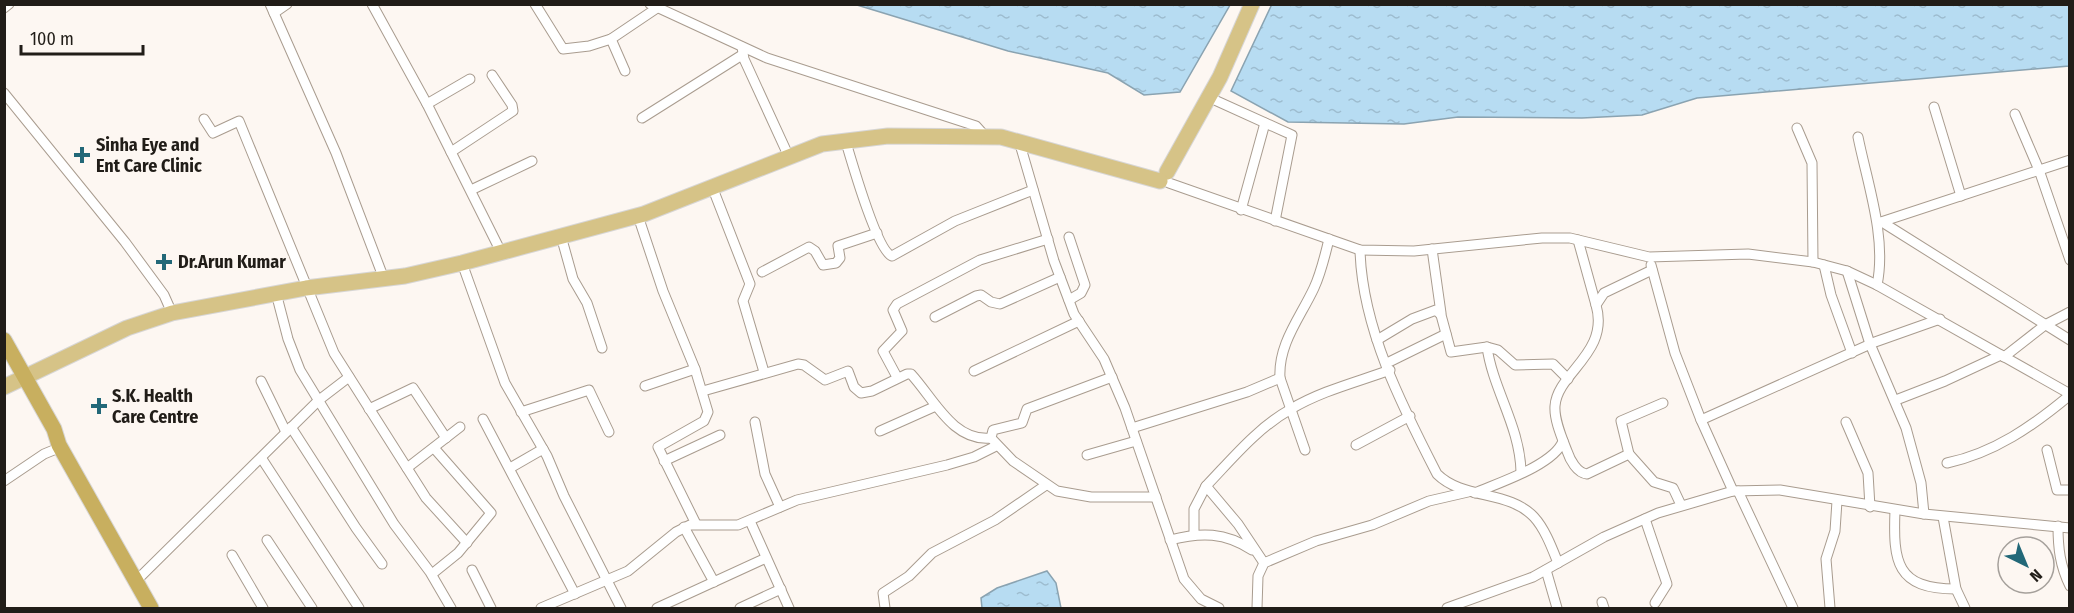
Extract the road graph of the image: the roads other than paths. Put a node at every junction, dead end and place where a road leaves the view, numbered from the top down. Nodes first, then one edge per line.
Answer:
1 (9, 4) edge
2 (287, 4) edge
3 (372, 4) edge
4 (535, 4) edge
5 (1252, 4) edge
6 (653, 6) edge
7 (4, 8) edge
8 (272, 9) edge
9 (611, 39) junction
10 (742, 51) junction
11 (625, 71) dead end
12 (492, 75) dead end
13 (470, 79) dead end
14 (4, 93) edge
15 (1208, 98) junction
16 (427, 104) junction
17 (1934, 107) dead end
18 (2014, 114) dead end
19 (642, 118) dead end
20 (204, 119) dead end
21 (1265, 123) junction
22 (1797, 128) dead end
23 (985, 136) junction
24 (1858, 137) dead end
25 (845, 139) junction
26 (1019, 141) junction
27 (451, 152) junction
28 (789, 157) junction
29 (2070, 160) edge
30 (532, 161) dead end
31 (2039, 170) junction
32 (1165, 179) junction
33 (713, 189) junction
34 (471, 190) junction
35 (1033, 190) junction
36 (1961, 196) junction
37 (1241, 210) junction
38 (638, 216) junction
39 (1275, 221) junction
40 (1879, 223) junction
41 (877, 232) junction
42 (561, 236) junction
43 (1069, 237) dead end
44 (1047, 238) junction
45 (1329, 239) junction
46 (1578, 240) junction
47 (1432, 249) junction
48 (1360, 250) junction
49 (501, 252) junction
50 (1649, 257) junction
51 (2070, 260) edge
52 (1814, 262) junction
53 (462, 263) junction
54 (1824, 265) junction
55 (1652, 270) junction
56 (1847, 271) junction
57 (762, 272) dead end
58 (1060, 277) junction
59 (384, 279) junction
60 (1877, 285) junction
61 (306, 288) junction
62 (276, 293) junction
63 (1069, 300) junction
64 (1596, 305) junction
65 (2070, 312) edge
66 (172, 313) junction
67 (1441, 313) junction
68 (935, 317) dead end
69 (1940, 319) junction
70 (1079, 321) junction
71 (2045, 325) junction
72 (1446, 334) junction
73 (4, 340) edge
74 (1377, 340) junction
75 (2070, 340) edge
76 (1870, 344) junction
77 (1487, 346) junction
78 (602, 348) dead end
79 (1851, 353) junction
80 (2002, 356) junction
81 (4, 358) edge
82 (1388, 367) junction
83 (695, 369) junction
84 (974, 371) dead end
85 (764, 372) junction
86 (349, 377) junction
87 (897, 377) junction
88 (1112, 377) junction
89 (1280, 378) junction
90 (1568, 379) junction
91 (16, 381) edge
92 (261, 381) dead end
93 (645, 386) dead end
94 (703, 391) junction
95 (2070, 395) edge
96 (318, 400) junction
97 (1896, 400) junction
98 (1663, 403) dead end
99 (936, 406) junction
100 (1292, 408) junction
101 (369, 409) junction
102 (521, 412) junction
103 (1410, 416) junction
104 (483, 418) dead end
105 (1701, 420) junction
106 (755, 422) dead end
107 (1846, 422) dead end
108 (460, 427) dead end
109 (1132, 428) junction
110 (289, 430) junction
111 (880, 430) dead end
112 (609, 432) dead end
113 (720, 435) dead end
114 (446, 438) junction
115 (1136, 441) junction
116 (1563, 441) junction
117 (994, 442) junction
118 (1356, 445) dead end
119 (60, 446) junction
120 (434, 448) junction
121 (543, 449) junction
122 (1305, 450) dead end
123 (2047, 450) dead end
124 (1629, 454) junction
125 (1087, 455) dead end
126 (262, 459) junction
127 (664, 461) junction
128 (1947, 464) dead end
129 (407, 468) junction
130 (510, 468) junction
131 (1521, 472) junction
132 (4, 481) edge
133 (1046, 485) junction
134 (1206, 486) junction
135 (2070, 490) edge
136 (1735, 491) junction
137 (1472, 492) junction
138 (1156, 497) junction
139 (1837, 501) junction
140 (1681, 505) junction
141 (780, 507) junction
142 (1870, 507) junction
143 (1895, 510) junction
144 (1924, 514) junction
145 (1943, 517) junction
146 (1645, 519) junction
147 (750, 521) junction
148 (696, 525) junction
149 (2058, 526) junction
150 (684, 527) junction
151 (2070, 528) edge
152 (1194, 534) junction
153 (267, 540) dead end
154 (1170, 540) junction
155 (467, 543) junction
156 (1254, 552) junction
157 (232, 555) dead end
158 (766, 558) junction
159 (1558, 562) junction
160 (1264, 563) junction
161 (382, 564) dead end
162 (472, 570) dead end
163 (1546, 570) junction
164 (432, 574) junction
165 (135, 581) junction
166 (606, 582) junction
167 (714, 582) junction
168 (2070, 586) edge
169 (781, 589) junction
170 (1956, 589) junction
171 (575, 594) junction
172 (1655, 603) dead end
173 (1200, 604) edge
174 (1461, 606) edge
175 (544, 608) edge
176 (151, 609) edge
177 (263, 609) edge
178 (312, 609) edge
179 (359, 609) edge
180 (451, 609) edge
181 (491, 609) edge
182 (621, 609) edge
183 (657, 609) edge
184 (740, 609) edge
185 (789, 609) edge
186 (885, 609) edge
187 (1219, 609) edge
188 (1257, 609) edge
189 (1447, 609) edge
190 (1557, 609) edge
191 (1793, 609) edge
192 (1830, 609) edge
193 (1965, 609) edge

1 - 7 street
2 - 8 street
3 - 16 street
4 - 9 street
5 - 15 main road
6 - 9 street
6 - 10 street
8 - 59 street
9 - 11 street
10 - 19 street
10 - 23 street
10 - 28 street
12 - 27 street
13 - 16 street
14 - 66 street
15 - 21 street
15 - 32 main road
16 - 27 street
17 - 36 street
18 - 31 street
20 - 61 street
21 - 37 street
21 - 39 street
22 - 52 street
23 - 25 main road
23 - 26 main road
24 - 40 street
25 - 28 main road
25 - 41 street
26 - 32 main road
26 - 35 street
27 - 34 street
28 - 33 main road
29 - 31 street
30 - 34 street
31 - 36 street
31 - 51 street
32 - 37 street
33 - 38 main road
33 - 85 street
34 - 49 street
35 - 41 street
35 - 44 street
36 - 40 street
37 - 39 street
38 - 42 main road
38 - 83 street
39 - 45 street
40 - 60 street
40 - 71 street
41 - 57 street
42 - 49 main road
42 - 78 street
43 - 63 street
44 - 58 street
44 - 87 street
45 - 48 street
45 - 89 street
46 - 47 street
46 - 50 street
46 - 64 street
47 - 48 street
47 - 67 street
48 - 74 street
49 - 53 main road
50 - 52 street
50 - 55 street
52 - 54 street
53 - 59 main road
53 - 102 street
54 - 56 street
54 - 79 street
55 - 64 street
55 - 105 street
56 - 60 street
56 - 76 street
58 - 63 street
58 - 68 street
59 - 61 main road
60 - 69 street
61 - 62 main road
61 - 86 street
62 - 66 main road
62 - 96 street
63 - 70 street
64 - 90 street
65 - 71 street
66 - 91 main road
67 - 72 street
67 - 74 street
69 - 76 street
69 - 80 street
70 - 84 street
70 - 88 street
71 - 75 street
71 - 80 street
72 - 77 street
72 - 82 street
73 - 91 highway
74 - 82 street
76 - 79 street
76 - 97 street
77 - 90 street
77 - 131 street
79 - 105 street
80 - 95 street
80 - 97 street
81 - 91 highway
82 - 100 street
82 - 103 street
83 - 93 street
83 - 94 street
85 - 87 street
85 - 94 street
86 - 96 street
86 - 101 street
87 - 99 street
88 - 109 street
88 - 117 street
89 - 100 street
89 - 109 street
90 - 116 street
91 - 119 highway
92 - 110 street
94 - 127 street
95 - 128 street
96 - 110 street
96 - 164 street
97 - 144 street
98 - 124 street
99 - 111 street
99 - 117 street
100 - 122 street
100 - 134 street
101 - 114 street
101 - 129 street
102 - 112 street
102 - 121 street
103 - 118 street
103 - 137 street
104 - 130 street
105 - 136 street
106 - 141 street
107 - 142 street
108 - 114 street
109 - 115 street
110 - 126 street
110 - 161 street
113 - 127 street
114 - 120 street
115 - 125 street
115 - 138 street
116 - 124 street
116 - 131 street
117 - 133 street
117 - 141 street
119 - 132 street
119 - 165 highway
120 - 129 street
120 - 155 street
121 - 130 street
121 - 166 street
123 - 135 street
124 - 140 street
126 - 165 street
126 - 179 street
127 - 148 street
129 - 155 street
130 - 171 street
131 - 137 street
133 - 138 street
133 - 186 street
134 - 152 street
134 - 156 street
136 - 139 street
136 - 140 street
136 - 191 street
137 - 159 street
137 - 160 street
138 - 154 street
139 - 142 street
139 - 192 street
140 - 146 street
141 - 147 street
142 - 143 street
143 - 144 street
143 - 170 street
144 - 145 street
145 - 149 street
145 - 170 street
146 - 159 street
146 - 172 street
147 - 148 street
147 - 158 street
148 - 150 street
149 - 151 street
149 - 168 street
150 - 166 street
150 - 167 street
152 - 154 street
152 - 156 street
153 - 178 street
154 - 173 street
155 - 164 street
156 - 160 street
157 - 177 street
158 - 167 street
158 - 169 street
159 - 163 street
160 - 188 street
162 - 181 street
163 - 174 street
163 - 190 street
164 - 180 street
165 - 176 highway
166 - 171 street
166 - 182 street
167 - 183 street
169 - 184 street
169 - 185 street
170 - 193 street
171 - 175 street
173 - 187 street
174 - 189 street

